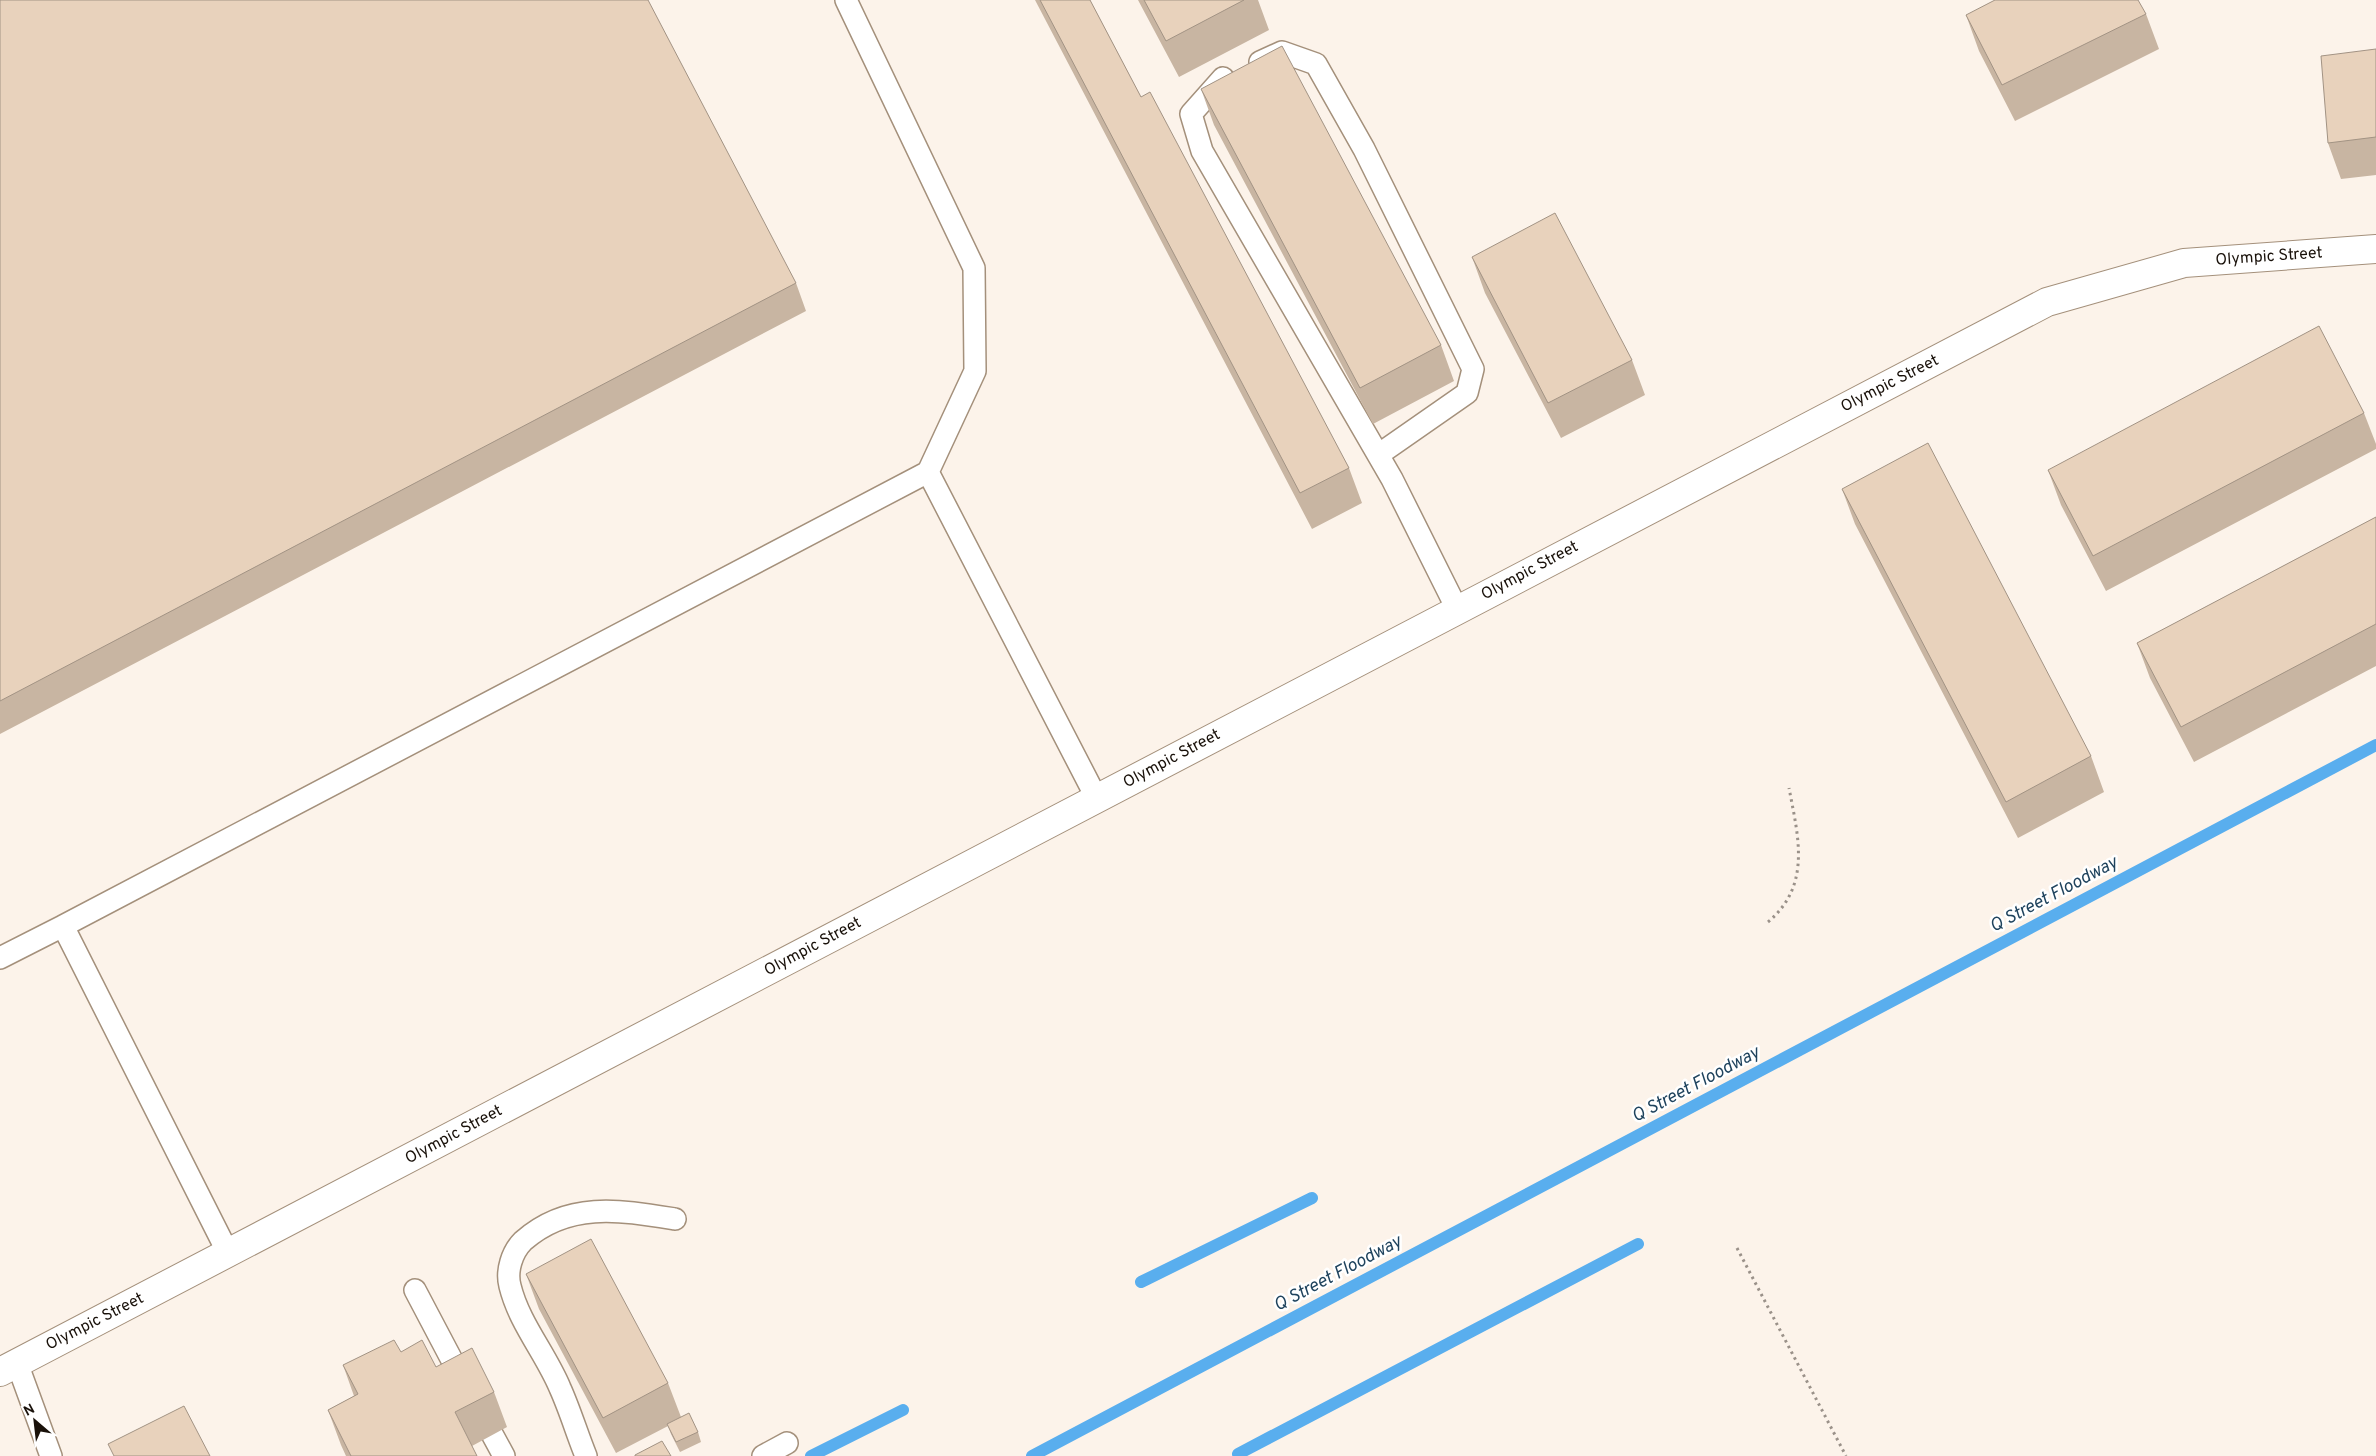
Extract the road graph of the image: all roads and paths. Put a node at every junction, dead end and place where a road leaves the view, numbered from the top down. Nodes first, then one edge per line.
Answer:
1 (846, 0) edge
2 (2376, 249) edge
3 (1378, 455) junction
4 (928, 472) junction
5 (1457, 610) junction
6 (1789, 788) dead end
7 (1096, 799) junction
8 (1768, 922) dead end
9 (63, 926) junction
10 (0, 958) edge
11 (675, 1218) dead end
12 (1736, 1248) dead end
13 (228, 1253) junction
14 (8, 1368) edge
15 (787, 1443) dead end
16 (51, 1456) edge
17 (491, 1456) edge
18 (504, 1456) edge
19 (586, 1456) edge
20 (763, 1456) edge
21 (1846, 1456) edge

1 - 4 lane
2 - 5 main road, Olympic Street
3 - 3 lane
3 - 5 lane
4 - 7 lane
4 - 9 lane
5 - 7 main road, Olympic Street
6 - 8 path
7 - 13 main road, Olympic Street
9 - 10 lane
9 - 13 lane
11 - 19 lane
12 - 21 path
13 - 14 main road, Olympic Street
14 - 16 lane
15 - 20 lane
17 - 18 lane

